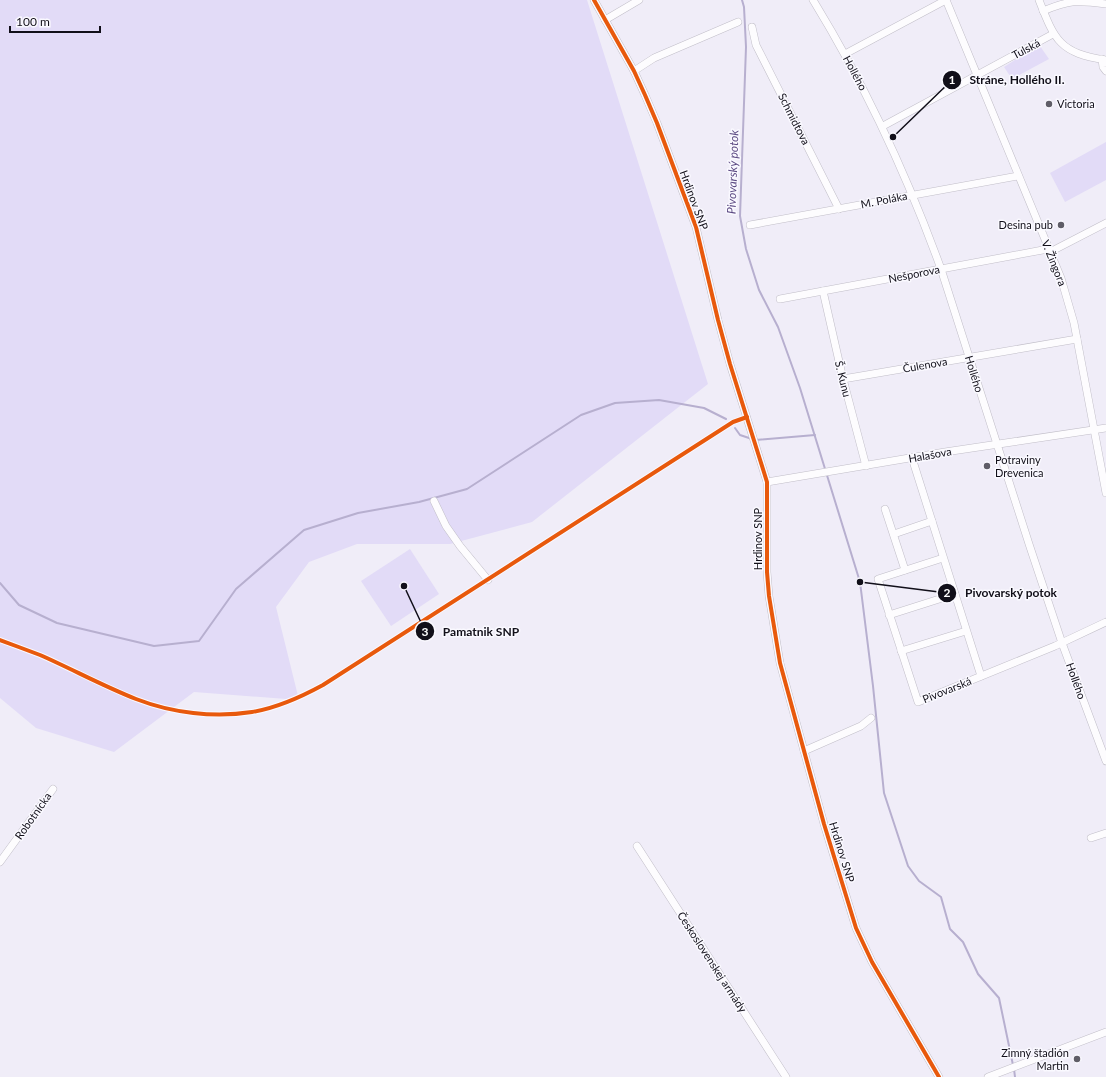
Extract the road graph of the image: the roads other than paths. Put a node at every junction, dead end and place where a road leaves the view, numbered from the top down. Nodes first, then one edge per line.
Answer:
1 (594, 0) edge
2 (639, 0) edge
3 (813, 0) edge
4 (946, 0) edge
5 (1039, 0) edge
6 (1106, 4) edge
7 (1043, 11) junction
8 (605, 20) junction
9 (738, 22) dead end
10 (752, 27) dead end
11 (1053, 34) junction
12 (845, 54) junction
13 (1104, 60) edge
14 (1106, 70) edge
15 (634, 72) junction
16 (977, 75) junction
17 (883, 126) junction
18 (1018, 176) junction
19 (913, 195) junction
20 (839, 209) junction
21 (1106, 223) edge
22 (750, 225) dead end
23 (1049, 251) junction
24 (940, 269) junction
25 (823, 291) junction
26 (780, 299) dead end
27 (1077, 339) junction
28 (969, 357) junction
29 (843, 379) junction
30 (1106, 428) edge
31 (1094, 430) junction
32 (996, 445) junction
33 (912, 458) junction
34 (866, 466) junction
35 (767, 482) junction
36 (1106, 493) edge
37 (434, 501) dead end
38 (885, 509) dead end
39 (932, 521) junction
40 (894, 534) junction
41 (943, 558) junction
42 (905, 570) junction
43 (488, 580) dead end
44 (955, 594) junction
45 (889, 615) junction
46 (1106, 622) edge
47 (966, 631) junction
48 (1062, 643) junction
49 (901, 651) junction
50 (981, 676) junction
51 (871, 718) dead end
52 (804, 751) junction
53 (1106, 761) edge
54 (52, 788) dead end
55 (1106, 833) edge
56 (1092, 838) dead end
57 (637, 846) dead end
58 (0, 862) edge
59 (1106, 1032) edge
60 (786, 1077) edge
61 (939, 1077) edge
62 (988, 1077) edge

1 - 8 street, Hrdinov SNP
2 - 8 street
3 - 12 street, Hollého
4 - 12 street
4 - 16 street, V. Žingora
5 - 7 street
6 - 7 street
7 - 11 street
8 - 15 street, Hrdinov SNP
9 - 15 street
10 - 20 street, Schmidtova
11 - 13 street, Tulská
11 - 16 street, Tulská
12 - 17 street, Hollého
13 - 14 street
15 - 35 street, Hrdinov SNP
16 - 17 street, Tulská
16 - 18 street, V. Žingora
17 - 19 street, Hollého
18 - 19 street, M. Poláka
18 - 23 street, V. Žingora
19 - 20 street, M. Poláka
19 - 24 street, Hollého
20 - 22 street, M. Poláka
21 - 23 street, Nešporova
23 - 24 street, Nešporova
23 - 27 street, V. Žingora
24 - 25 street, Nešporova
24 - 28 street, Hollého
25 - 26 street, Nešporova
25 - 29 street, Š. Kunu
27 - 28 street, Čulenova
27 - 31 street, V. Žingora
28 - 29 street, Čulenova
28 - 32 street, Hollého
29 - 34 street, Š. Kunu
30 - 31 street, Halašova
31 - 32 street, Halašova
31 - 36 street, V. Žingora
32 - 33 street, Halašova
32 - 48 street, Hollého
33 - 34 street, Halašova
33 - 39 street, Pivovarská
34 - 35 street, Halašova
35 - 52 street, Hrdinov SNP
37 - 43 street
38 - 40 street
39 - 40 street
39 - 41 street, Pivovarská
40 - 42 street
41 - 42 street, Pivovarská
41 - 44 street, Pivovarská
42 - 45 street, Pivovarská
44 - 45 street
44 - 47 street, Pivovarská
45 - 49 street, Pivovarská
46 - 48 street, Pivovarská
47 - 49 street
47 - 50 street, Pivovarská
48 - 50 street, Pivovarská
48 - 53 street, Hollého
49 - 50 street, Pivovarská
51 - 52 street
52 - 61 street, Hrdinov SNP
54 - 58 street, Robotnícka
55 - 56 street
57 - 60 street, Československej armády
59 - 62 street

